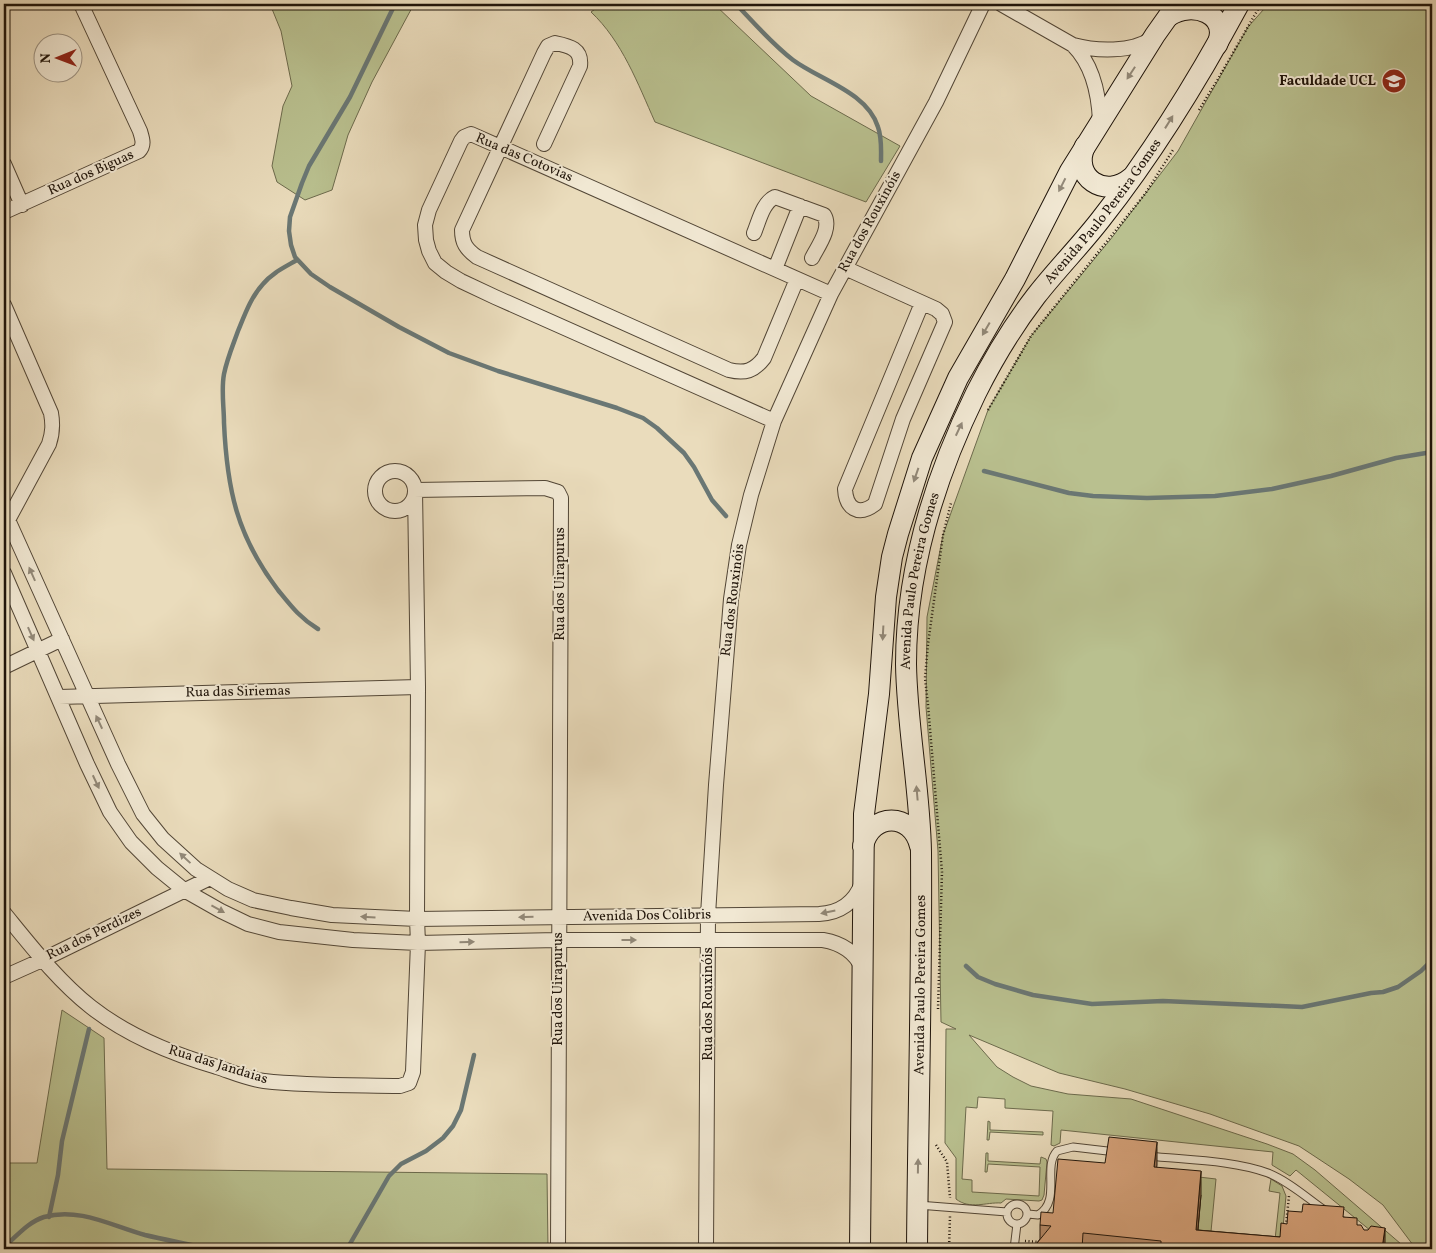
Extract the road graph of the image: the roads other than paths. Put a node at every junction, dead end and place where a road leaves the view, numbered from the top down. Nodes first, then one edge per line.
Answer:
1 (81, 4) edge
2 (982, 4) edge
3 (1001, 4) edge
4 (1239, 4) edge
5 (1172, 11) edge
6 (1155, 35) junction
7 (1073, 45) junction
8 (1215, 49) junction
9 (1100, 122) junction
10 (1086, 143) junction
11 (544, 144) dead end
12 (501, 147) junction
13 (4, 164) edge
14 (1132, 177) junction
15 (22, 205) junction
16 (800, 206) junction
17 (4, 212) edge
18 (754, 233) dead end
19 (812, 258) dead end
20 (846, 268) junction
21 (775, 269) junction
22 (797, 279) junction
23 (831, 294) junction
24 (922, 303) junction
25 (4, 305) edge
26 (774, 422) junction
27 (6, 515) edge
28 (4, 573) edge
29 (62, 639) junction
30 (39, 652) junction
31 (4, 667) edge
32 (418, 687) junction
33 (87, 696) junction
34 (59, 697) junction
35 (863, 848) junction
36 (920, 848) junction
37 (210, 878) junction
38 (862, 882) junction
39 (184, 890) junction
40 (4, 913) edge
41 (708, 915) junction
42 (559, 916) junction
43 (417, 919) junction
44 (558, 940) junction
45 (708, 940) junction
46 (418, 943) junction
47 (42, 960) junction
48 (862, 968) junction
49 (4, 976) edge
50 (1125, 1153) edge
51 (1143, 1155) edge
52 (917, 1205) junction
53 (1007, 1212) junction
54 (1028, 1214) junction
55 (1331, 1214) edge
56 (1017, 1224) junction
57 (558, 1249) edge
58 (706, 1249) edge
59 (860, 1249) edge
60 (917, 1249) edge
61 (1014, 1249) edge

1 - 15 street, Rua dos Biguas
2 - 20 street, Rua dos Rouxinóis
3 - 7 street
4 - 8 main road, Avenida Paulo Pereira Gomes
5 - 6 main road, Avenida Paulo Pereira Gomes
5 - 8 main road
6 - 7 street
6 -> 9 main road, Avenida Paulo Pereira Gomes
7 - 9 street
14 -> 8 main road, Avenida Paulo Pereira Gomes
9 - 10 main road, Avenida Paulo Pereira Gomes
10 - 14 main road
10 -> 35 main road, Avenida Paulo Pereira Gomes
11 - 12 street
12 - 21 street, Rua das Cotovias
12 - 22 street
12 - 26 street, Rua das Cotovias
13 - 15 street
36 -> 14 main road, Avenida Paulo Pereira Gomes
15 - 17 street, Rua dos Biguas
16 - 18 street
16 - 19 street
16 - 21 street
20 - 23 street, Rua dos Rouxinóis
20 - 24 street
21 - 22 street, Rua das Cotovias
22 - 23 street, Rua das Cotovias
23 - 26 street, Rua dos Rouxinóis
24 - 24 street
25 - 27 street
26 - 41 street, Rua dos Rouxinóis
29 -> 27 street, Avenida Dos Colibris
28 -> 30 street, Avenida Dos Colibris
29 - 30 street
29 - 33 street, Avenida Dos Colibris
30 - 31 street
30 - 34 street, Avenida Dos Colibris
32 - 33 street, Rua das Siriemas
32 - 42 street, Rua dos Uirapurus
32 - 43 street, Rua dos Uirapurus
33 - 34 street, Rua das Siriemas
37 -> 33 street, Avenida Dos Colibris
34 -> 39 street, Avenida Dos Colibris
35 - 36 main road
35 - 38 main road, Avenida Paulo Pereira Gomes
52 -> 36 main road, Avenida Paulo Pereira Gomes
37 - 39 street, Rua dos Perdizes
43 -> 37 street, Avenida Dos Colibris
38 -> 41 street, Avenida Dos Colibris
38 - 48 main road, Avenida Paulo Pereira Gomes
39 -> 46 street, Avenida Dos Colibris
39 - 47 street, Rua dos Perdizes
40 - 47 street, Rua das Jandaias
41 - 42 street, Avenida Dos Colibris
41 - 45 street, Rua dos Rouxinóis
42 -> 43 street, Avenida Dos Colibris
42 - 44 street, Rua dos Uirapurus
43 - 46 street, Rua das Jandaias
44 -> 45 street, Avenida Dos Colibris
46 -> 44 street, Avenida Dos Colibris
44 - 57 street, Rua dos Uirapurus
45 - 48 street, Avenida Dos Colibris
45 - 58 street, Rua dos Rouxinóis
46 - 47 street, Rua das Jandaias
47 - 49 street, Rua dos Perdizes
48 - 59 main road, Avenida Paulo Pereira Gomes
50 - 54 lane
51 - 55 lane
52 - 53 lane
52 - 60 main road, Avenida Paulo Pereira Gomes
53 - 54 lane
53 - 56 lane
54 - 56 lane
56 - 61 lane

